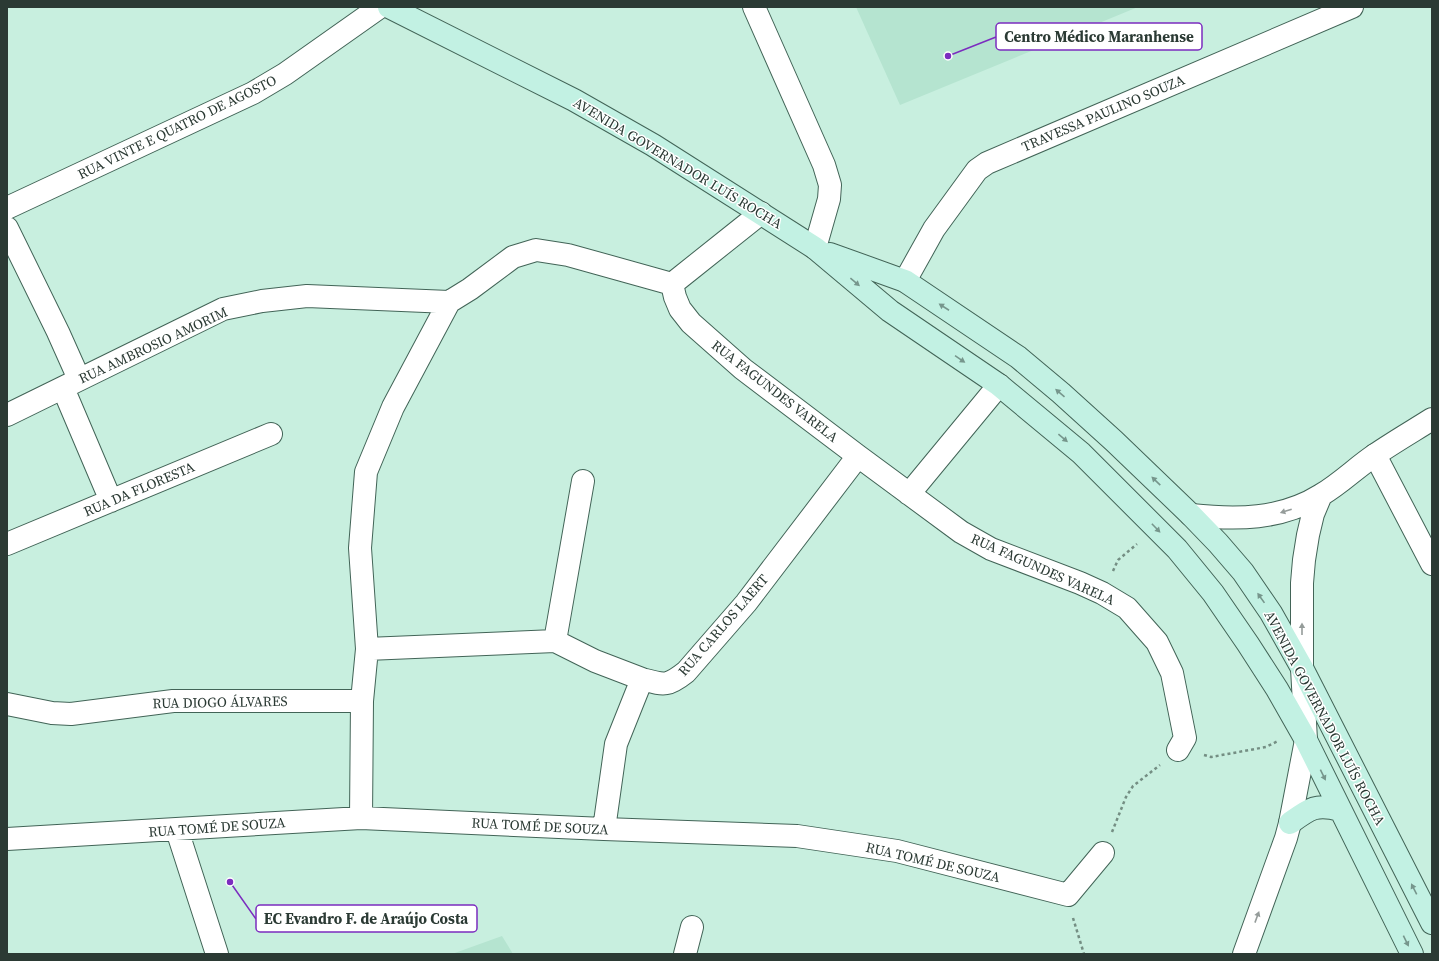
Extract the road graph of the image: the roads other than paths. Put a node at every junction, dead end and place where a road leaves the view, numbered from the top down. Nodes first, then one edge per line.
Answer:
1 (380, 7) edge
2 (389, 7) edge
3 (754, 7) edge
4 (1352, 7) edge
5 (7, 208) edge
6 (761, 213) junction
7 (7, 228) edge
8 (815, 248) junction
9 (905, 281) junction
10 (672, 284) junction
11 (449, 302) junction
12 (71, 384) junction
13 (999, 385) junction
14 (7, 415) edge
15 (1432, 419) edge
16 (271, 434) dead end
17 (1375, 455) junction
18 (858, 456) junction
19 (583, 481) dead end
20 (909, 494) junction
21 (1321, 495) junction
22 (111, 501) junction
23 (1191, 514) junction
24 (7, 544) edge
25 (1432, 564) edge
26 (555, 641) junction
27 (367, 649) junction
28 (1302, 668) junction
29 (642, 679) junction
30 (362, 701) junction
31 (7, 704) edge
32 (1306, 740) junction
33 (1178, 750) road end
34 (1340, 810) junction
35 (362, 818) junction
36 (1290, 823) junction
37 (604, 829) junction
38 (177, 830) junction
39 (7, 840) edge
40 (1103, 853) road end
41 (1432, 924) edge
42 (692, 927) dead end
43 (217, 954) edge
44 (685, 954) edge
45 (1244, 954) edge
46 (1412, 954) edge

1 - 5 street, RUA VINTE E QUATRO DE AGOSTO
2 - 6 main road, AVENIDA GOVERNADOR LUÍS ROCHA
3 - 8 street
4 - 9 street, TRAVESSA PAULINO SOUZA
6 - 8 main road, AVENIDA GOVERNADOR LUÍS ROCHA
6 - 10 street
7 - 12 street
8 - 9 main road, AVENIDA GOVERNADOR LUÍS ROCHA
8 -> 13 main road, AVENIDA GOVERNADOR LUÍS ROCHA
23 -> 9 main road, AVENIDA GOVERNADOR LUÍS ROCHA
10 - 11 street
10 - 18 street, RUA FAGUNDES VARELA
11 - 12 street, RUA AMBROSIO AMORIM
11 - 27 street
12 - 14 street, RUA AMBROSIO AMORIM
12 - 22 street
13 - 20 street
13 -> 32 main road, AVENIDA GOVERNADOR LUÍS ROCHA
15 - 17 street
16 - 22 street, RUA DA FLORESTA
17 - 21 street
17 - 25 street
18 - 20 street, RUA FAGUNDES VARELA
18 - 29 street, RUA CARLOS LAERT
19 - 26 street
20 - 33 street, RUA FAGUNDES VARELA
21 -> 23 street
28 -> 21 street
22 - 24 street, RUA DA FLORESTA
28 -> 23 main road, AVENIDA GOVERNADOR LUÍS ROCHA
26 - 27 street
26 - 29 street, RUA CARLOS LAERT
27 - 30 street
28 - 32 street
41 -> 28 main road, AVENIDA GOVERNADOR LUÍS ROCHA
29 - 37 street
30 - 31 street, RUA DIOGO ÁLVARES
30 - 35 street
32 -> 34 main road, AVENIDA GOVERNADOR LUÍS ROCHA
32 - 36 street
34 - 36 main road
34 -> 46 main road, AVENIDA GOVERNADOR LUÍS ROCHA
35 - 37 street, RUA TOMÉ DE SOUZA
35 - 38 street, RUA TOMÉ DE SOUZA
45 -> 36 street
37 - 40 street, RUA TOMÉ DE SOUZA
38 - 39 street, RUA TOMÉ DE SOUZA
38 - 43 street
42 - 44 street

